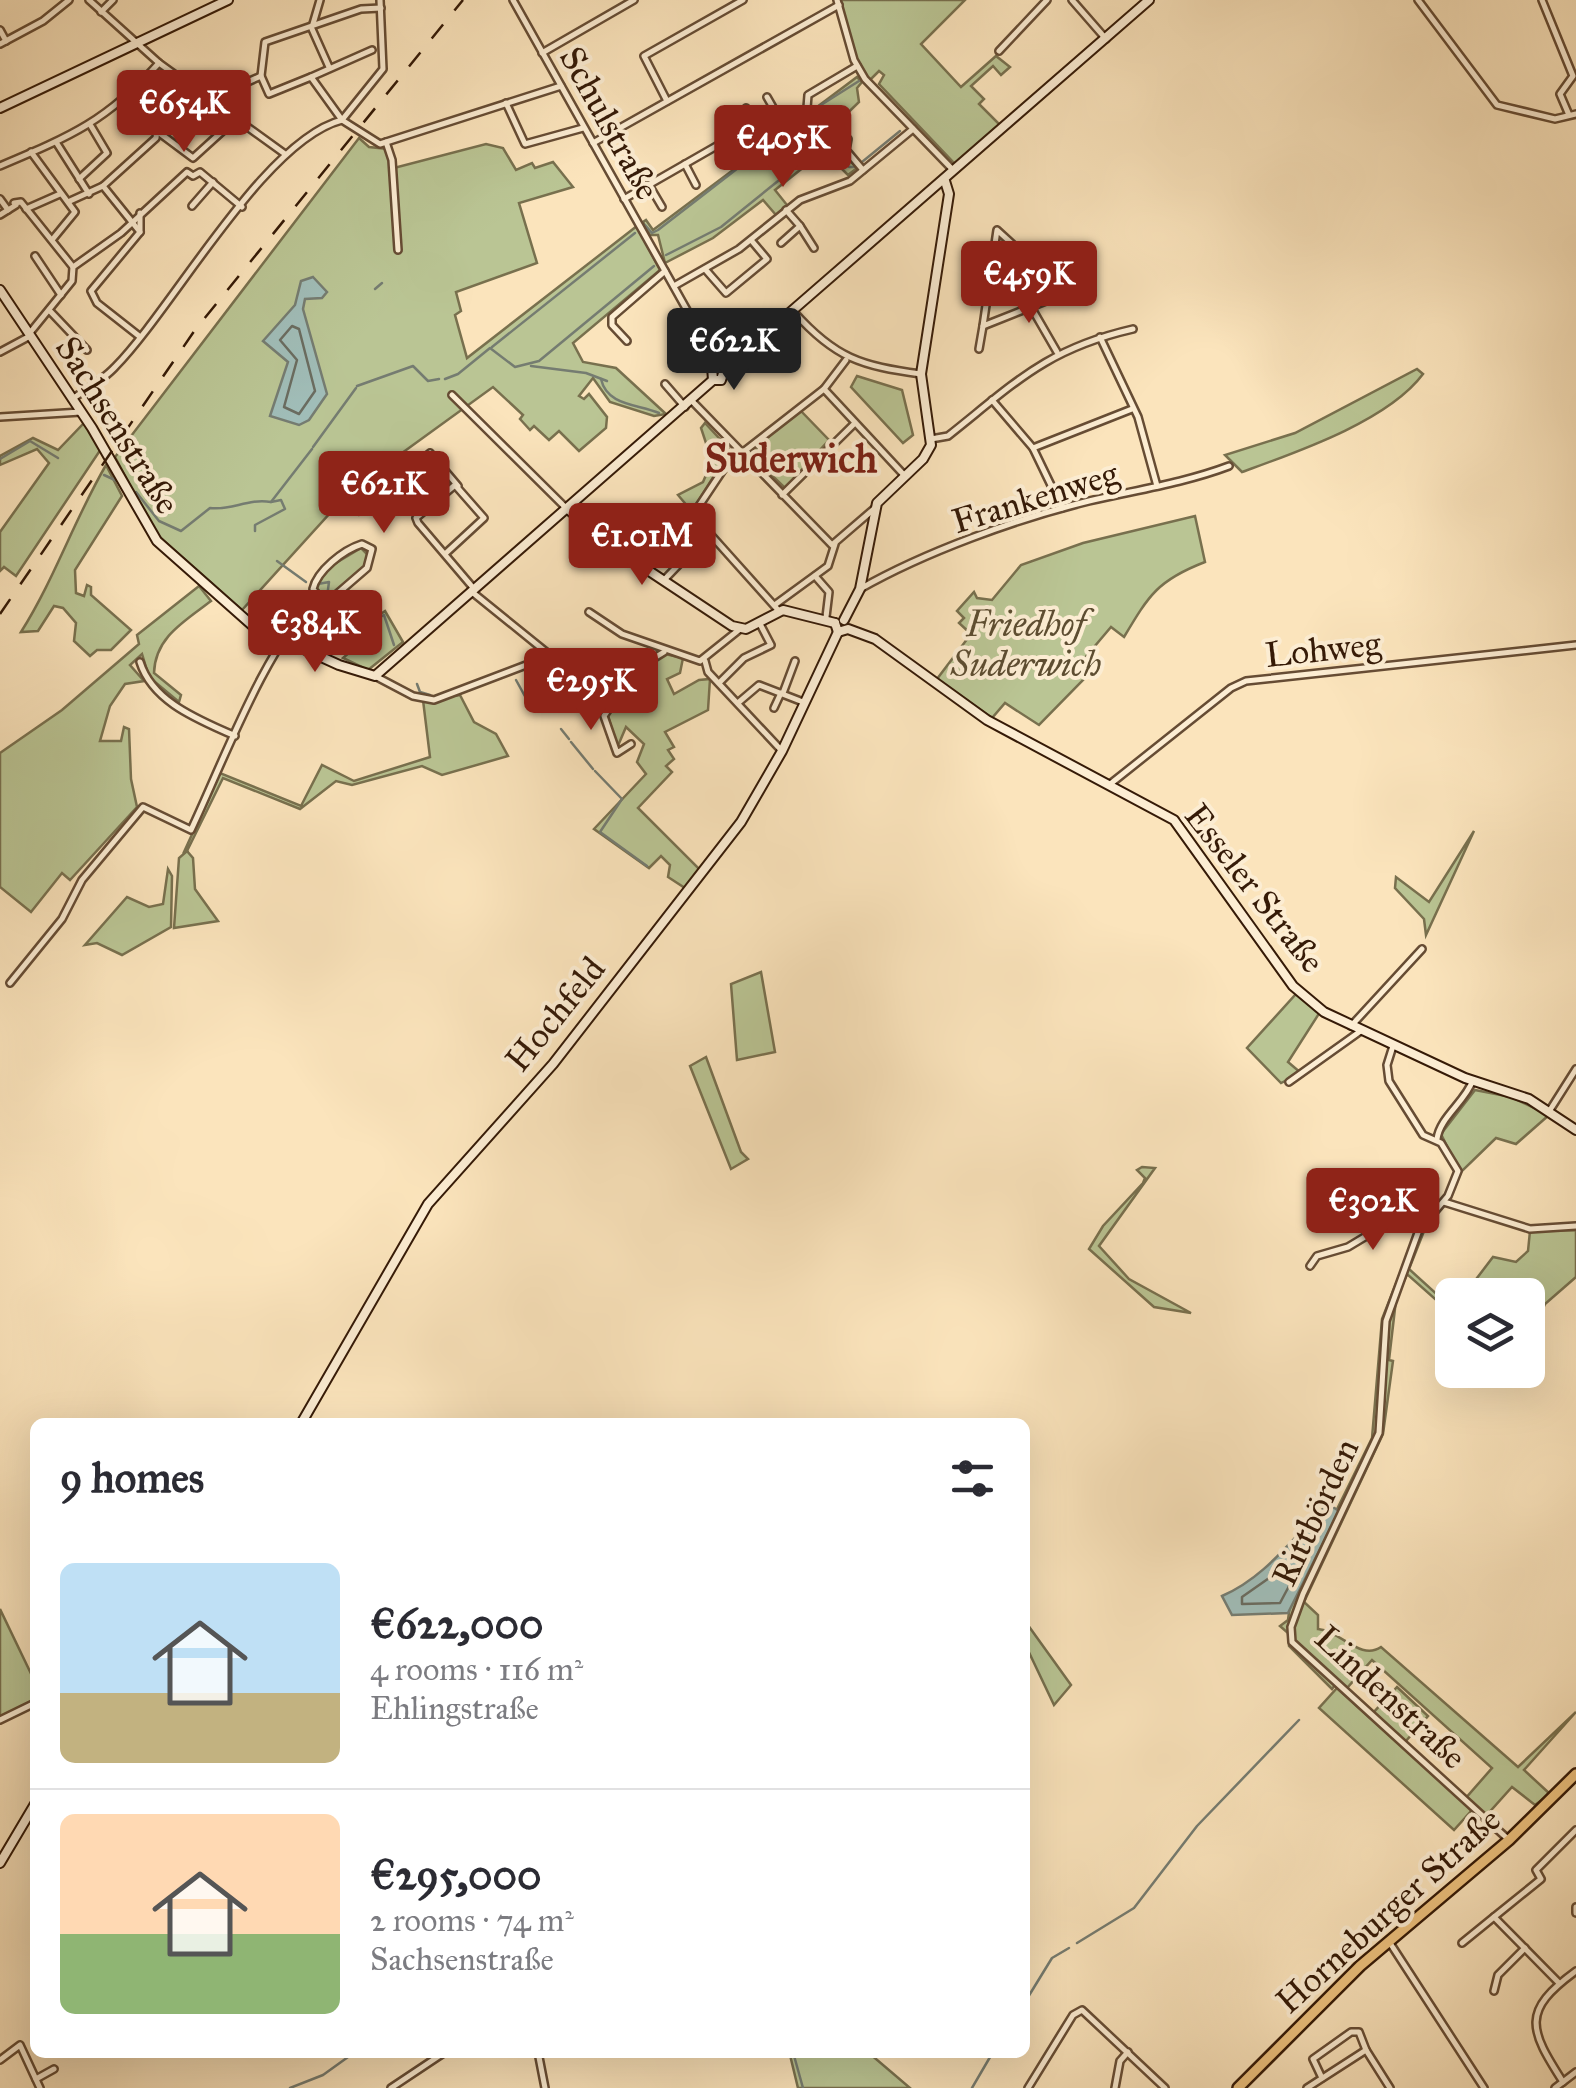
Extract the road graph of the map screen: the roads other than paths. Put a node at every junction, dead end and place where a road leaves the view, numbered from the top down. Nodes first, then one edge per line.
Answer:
1 (69, 0) edge
2 (89, 0) edge
3 (113, 0) edge
4 (228, 0) edge
5 (320, 0) edge
6 (513, 0) edge
7 (634, 0) edge
8 (743, 0) edge
9 (1047, 0) edge
10 (1072, 0) edge
11 (1150, 0) edge
12 (1418, 0) edge
13 (1542, 0) edge
14 (625, 2) edge
15 (838, 2) edge
16 (381, 4) edge
17 (101, 12) junction
18 (312, 27) junction
19 (0, 30) edge
20 (1107, 40) junction
21 (3, 42) edge
22 (136, 43) junction
23 (372, 50) dead end
24 (999, 51) dead end
25 (542, 52) junction
26 (160, 63) junction
27 (856, 66) junction
28 (329, 68) junction
29 (261, 76) junction
30 (311, 76) junction
31 (560, 86) junction
32 (767, 97) dead end
33 (124, 102) junction
34 (667, 102) junction
35 (506, 103) junction
36 (217, 104) junction
37 (0, 108) edge
38 (746, 108) dead end
39 (1572, 114) edge
40 (722, 115) dead end
41 (237, 118) junction
42 (342, 120) junction
43 (91, 126) junction
44 (783, 126) junction
45 (584, 128) junction
46 (913, 128) junction
47 (157, 130) junction
48 (734, 136) junction
49 (848, 139) dead end
50 (764, 140) junction
51 (54, 142) junction
52 (386, 142) junction
53 (592, 143) junction
54 (31, 152) junction
55 (285, 154) junction
56 (15, 159) junction
57 (193, 162) junction
58 (685, 164) junction
59 (0, 166) edge
60 (10, 168) dead end
61 (863, 170) junction
62 (187, 172) junction
63 (200, 172) junction
64 (955, 172) junction
65 (79, 179) junction
66 (945, 181) junction
67 (213, 182) junction
68 (649, 185) junction
69 (696, 185) dead end
70 (103, 186) junction
71 (60, 194) junction
72 (90, 195) junction
73 (624, 199) junction
74 (2, 201) edge
75 (70, 201) junction
76 (192, 206) dead end
77 (242, 207) junction
78 (662, 208) dead end
79 (26, 209) junction
80 (8, 210) junction
81 (786, 210) junction
82 (140, 213) junction
83 (0, 215) edge
84 (132, 222) junction
85 (800, 226) junction
86 (140, 232) junction
87 (52, 240) junction
88 (751, 240) junction
89 (781, 242) dead end
90 (814, 248) dead end
91 (398, 250) dead end
92 (35, 256) dead end
93 (73, 267) junction
94 (705, 268) junction
95 (665, 271) junction
96 (674, 286) junction
97 (0, 290) edge
98 (1066, 293) junction
99 (61, 294) junction
100 (1078, 302) dead end
101 (1030, 307) junction
102 (48, 310) junction
103 (794, 312) junction
104 (983, 326) junction
105 (1133, 329) dead end
106 (30, 335) junction
107 (140, 336) junction
108 (1100, 337) junction
109 (627, 342) dead end
110 (979, 349) dead end
111 (87, 350) dead end
112 (0, 352) edge
113 (1058, 353) junction
114 (847, 359) junction
115 (714, 366) junction
116 (724, 370) junction
117 (921, 374) junction
118 (712, 380) junction
119 (665, 384) dead end
120 (824, 388) junction
121 (452, 395) dead end
122 (72, 398) junction
123 (992, 400) junction
124 (689, 404) junction
125 (1134, 408) junction
126 (81, 412) junction
127 (0, 417) edge
128 (856, 422) junction
129 (932, 438) junction
130 (1033, 448) junction
131 (739, 452) junction
132 (1229, 466) dead end
133 (904, 475) junction
134 (458, 486) junction
135 (1156, 486) junction
136 (782, 495) junction
137 (355, 507) dead end
138 (875, 508) junction
139 (1062, 508) junction
140 (568, 509) junction
141 (709, 532) junction
142 (832, 544) junction
143 (445, 554) junction
144 (815, 576) junction
145 (664, 580) junction
146 (860, 589) junction
147 (473, 591) junction
148 (318, 595) junction
149 (777, 608) junction
150 (588, 612) dead end
151 (759, 621) junction
152 (838, 624) junction
153 (740, 629) junction
154 (284, 642) junction
155 (1576, 645) edge
156 (664, 652) junction
157 (548, 656) junction
158 (705, 661) junction
159 (795, 661) dead end
160 (140, 662) dead end
161 (634, 670) junction
162 (375, 676) junction
163 (719, 683) junction
164 (782, 693) junction
165 (739, 702) junction
166 (803, 702) junction
167 (774, 708) dead end
168 (235, 736) junction
169 (630, 744) dead end
170 (782, 750) junction
171 (1109, 785) junction
172 (1422, 948) dead end
173 (10, 984) dead end
174 (1351, 1026) junction
175 (1362, 1030) junction
176 (1393, 1046) junction
177 (1576, 1069) edge
178 (1473, 1080) junction
179 (1289, 1082) dead end
180 (1550, 1110) junction
181 (1576, 1130) edge
182 (1437, 1139) junction
183 (1444, 1202) junction
184 (1424, 1221) junction
185 (1576, 1226) edge
186 (1310, 1266) dead end
187 (304, 1418) edge
188 (1291, 1627) joint
189 (30, 1705) edge
190 (0, 1720) edge
191 (1576, 1774) edge
192 (30, 1812) edge
193 (1576, 1830) edge
194 (1508, 1840) junction
195 (0, 1863) edge
196 (1494, 1917) junction
197 (1388, 1940) junction
198 (1462, 1943) dead end
199 (1526, 1948) junction
200 (1576, 1971) edge
201 (1558, 1983) junction
202 (1494, 1991) dead end
203 (1366, 2050) junction
204 (1128, 2052) junction
205 (436, 2058) edge
206 (539, 2058) edge
207 (0, 2060) edge
208 (54, 2069) dead end
209 (1576, 2072) edge
210 (1322, 2078) junction
211 (36, 2079) junction
212 (1564, 2082) junction
213 (40, 2088) edge
214 (392, 2088) edge
215 (545, 2088) edge
216 (1028, 2088) edge
217 (1115, 2088) edge
218 (1165, 2088) edge
219 (1238, 2088) edge
220 (1307, 2088) edge
221 (1390, 2088) edge
222 (1484, 2088) edge
223 (1555, 2088) edge

1 - 21 street
2 - 17 street
3 - 17 street
4 - 22 street
5 - 18 street
6 - 25 street, Schulstraße
7 - 14 street
8 - 34 street
9 - 24 street
10 - 20 street
11 - 20 street
12 - 39 street
13 - 39 street
14 - 25 street
15 - 27 street
15 - 34 street
16 - 18 street
16 - 42 street
17 - 22 street
18 - 28 street
18 - 29 street
19 - 21 street
20 - 64 street
22 - 26 street
22 - 37 street
23 - 28 street
25 - 31 street, Schulstraße
26 - 33 street
26 - 36 street
27 - 44 street
27 - 46 street
28 - 30 street
29 - 30 street
29 - 36 street
30 - 42 street
31 - 35 street
31 - 45 street, Schulstraße
32 - 44 street
33 - 43 street
33 - 47 street
34 - 53 street
35 - 45 street
35 - 52 street
36 - 41 street
38 - 50 street
40 - 48 street
41 - 55 street
41 - 57 street
42 - 52 street
42 - 55 street
43 - 51 street
43 - 65 street
44 - 50 street
45 - 53 street, Schulstraße
46 - 61 street
46 - 64 street
47 - 57 street
47 - 70 street
48 - 50 street
48 - 58 street
49 - 61 street
51 - 54 street
51 - 65 street
52 - 91 street
53 - 73 street, Schulstraße
54 - 56 street
54 - 71 street
55 - 77 street
56 - 59 street
56 - 60 street
57 - 62 street
57 - 63 street
58 - 68 street
58 - 69 street
61 - 81 street
62 - 63 street
62 - 82 street
63 - 67 street
64 - 66 street
65 - 72 street
66 - 103 street
66 - 117 street
67 - 76 street
67 - 77 street
68 - 73 street
68 - 78 street
70 - 72 street
70 - 84 street
71 - 75 street
71 - 79 street
72 - 75 street
73 - 95 street, Schulstraße
74 - 80 street
75 - 87 street
77 - 107 street
79 - 80 street
79 - 87 street
80 - 83 street
81 - 85 street
81 - 88 street
82 - 84 street
82 - 86 street
84 - 86 street
84 - 93 street
85 - 89 street
85 - 90 street
86 - 107 street
87 - 93 street
88 - 94 street
88 - 94 street
92 - 99 street
93 - 99 street
94 - 96 street
95 - 96 street, Schulstraße
95 - 109 street
96 - 115 street, Schulstraße
97 - 106 street, Sachsenstraße
98 - 100 street
98 - 101 street
98 - 104 street
99 - 102 street
101 - 104 street
101 - 113 street
102 - 106 street
102 - 111 street
103 - 114 street
103 - 116 street
104 - 110 street
105 - 108 street
106 - 112 street
106 - 122 street, Sachsenstraße
107 - 122 street
108 - 113 street
108 - 125 street
113 - 123 street
114 - 117 street
114 - 120 street
115 - 116 street
115 - 118 street
116 - 118 street
117 - 129 street
118 - 124 street
119 - 124 street
120 - 128 street
120 - 131 street
121 - 140 street
122 - 126 street, Sachsenstraße
123 - 129 street
123 - 130 street
124 - 131 street
124 - 140 street
125 - 130 street
125 - 135 street
126 - 127 street
126 - 154 street, Sachsenstraße
128 - 133 street
128 - 136 street
129 - 133 street
130 - 139 street
131 - 136 street
131 - 141 street
132 - 135 street, Frankenweg
133 - 138 street
134 - 137 street
134 - 143 street
134 - 143 street
135 - 139 street, Frankenweg
136 - 142 street
138 - 142 street
138 - 146 street, Hochfeld
139 - 146 street, Frankenweg
140 - 145 street
140 - 147 street
141 - 145 street
141 - 149 street
142 - 144 street
143 - 147 street
144 - 149 street
144 - 152 street
145 - 153 street
146 - 152 street, Hochfeld
147 - 157 street
147 - 162 street
148 - 148 street
148 - 154 street
149 - 151 street
149 - 152 street
150 - 156 street
151 - 153 street
151 - 163 street
152 - 166 street, Hochfeld
152 - 171 street, Esseler Straße
153 - 158 street
154 - 162 street, Sachsenstraße
154 - 168 street
155 - 171 street, Lohweg
156 - 158 street
156 - 161 street
157 - 161 street
157 - 162 street, Sachsenstraße
158 - 163 street
159 - 164 street
160 - 168 street
161 - 169 street
163 - 165 street
164 - 165 street
164 - 166 street
164 - 167 street
165 - 170 street
166 - 170 street, Hochfeld
168 - 173 street
170 - 187 street, Hochfeld
171 - 174 street, Esseler Straße
172 - 174 street
174 - 175 street, Esseler Straße
175 - 176 street, Esseler Straße
175 - 179 street
176 - 178 street, Esseler Straße
176 - 182 street
177 - 180 street
178 - 180 street, Esseler Straße
178 - 182 street
180 - 181 street, Esseler Straße
182 - 183 street
183 - 184 street, Rittbörden
183 - 185 street
184 - 186 street
184 - 188 street, Rittbörden
188 - 194 street, Lindenstraße
189 - 190 street
191 - 194 main road, Horneburger Straße
192 - 195 street
193 - 196 street
194 - 197 main road, Horneburger Straße
196 - 198 street
196 - 199 street
197 - 219 main road, Horneburger Straße
197 - 222 street
199 - 201 street
199 - 202 street
200 - 201 street
201 - 212 street
203 - 210 street
203 - 210 street
203 - 221 street
204 - 216 street
204 - 217 street
204 - 218 street
205 - 214 street
206 - 215 street
207 - 211 street
208 - 211 street
209 - 212 street
210 - 220 street
211 - 213 street
212 - 223 street

